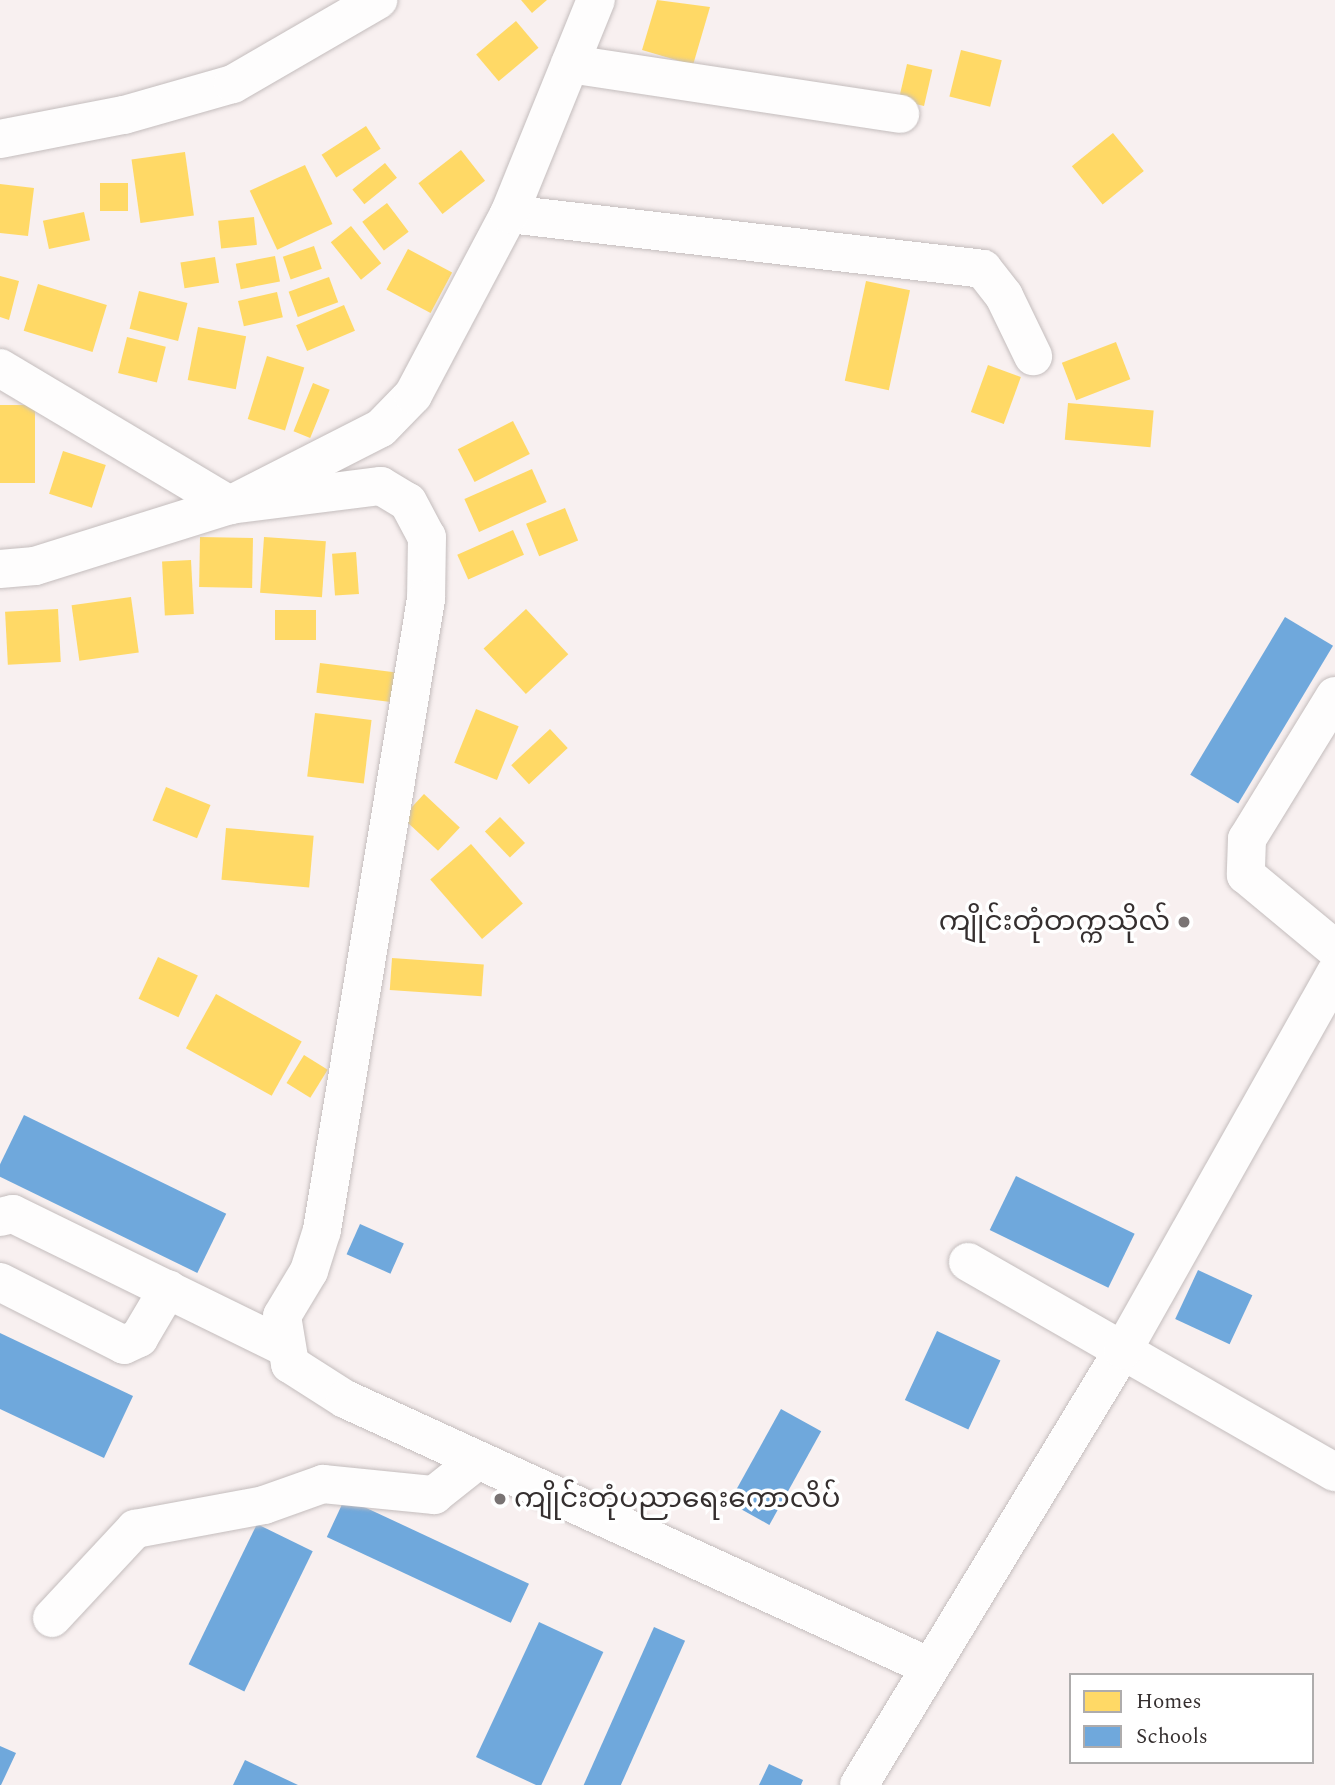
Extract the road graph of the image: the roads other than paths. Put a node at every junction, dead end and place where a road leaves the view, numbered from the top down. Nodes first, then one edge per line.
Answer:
1 (378, 0) edge
2 (596, 0) edge
3 (570, 64) junction
4 (900, 114) dead end
5 (0, 139) edge
6 (509, 214) junction
7 (1032, 356) dead end
8 (0, 368) edge
9 (230, 505) junction
10 (0, 569) edge
11 (1335, 696) edge
12 (1335, 949) edge
13 (1335, 973) edge
14 (0, 1217) edge
15 (968, 1262) dead end
16 (0, 1282) edge
17 (169, 1289) junction
18 (283, 1346) junction
19 (1123, 1350) junction
20 (478, 1460) junction
21 (1335, 1472) edge
22 (52, 1618) dead end
23 (930, 1667) junction
24 (859, 1785) edge

1 - 5 street
2 - 3 street
3 - 4 street
3 - 6 street
6 - 7 street
6 - 9 street
8 - 9 street
9 - 10 street
9 - 18 street
11 - 12 street
13 - 19 street
14 - 17 street
15 - 19 street
16 - 17 street
17 - 18 street
18 - 20 street
19 - 21 street
19 - 23 street
20 - 22 street
20 - 23 street
23 - 24 street

